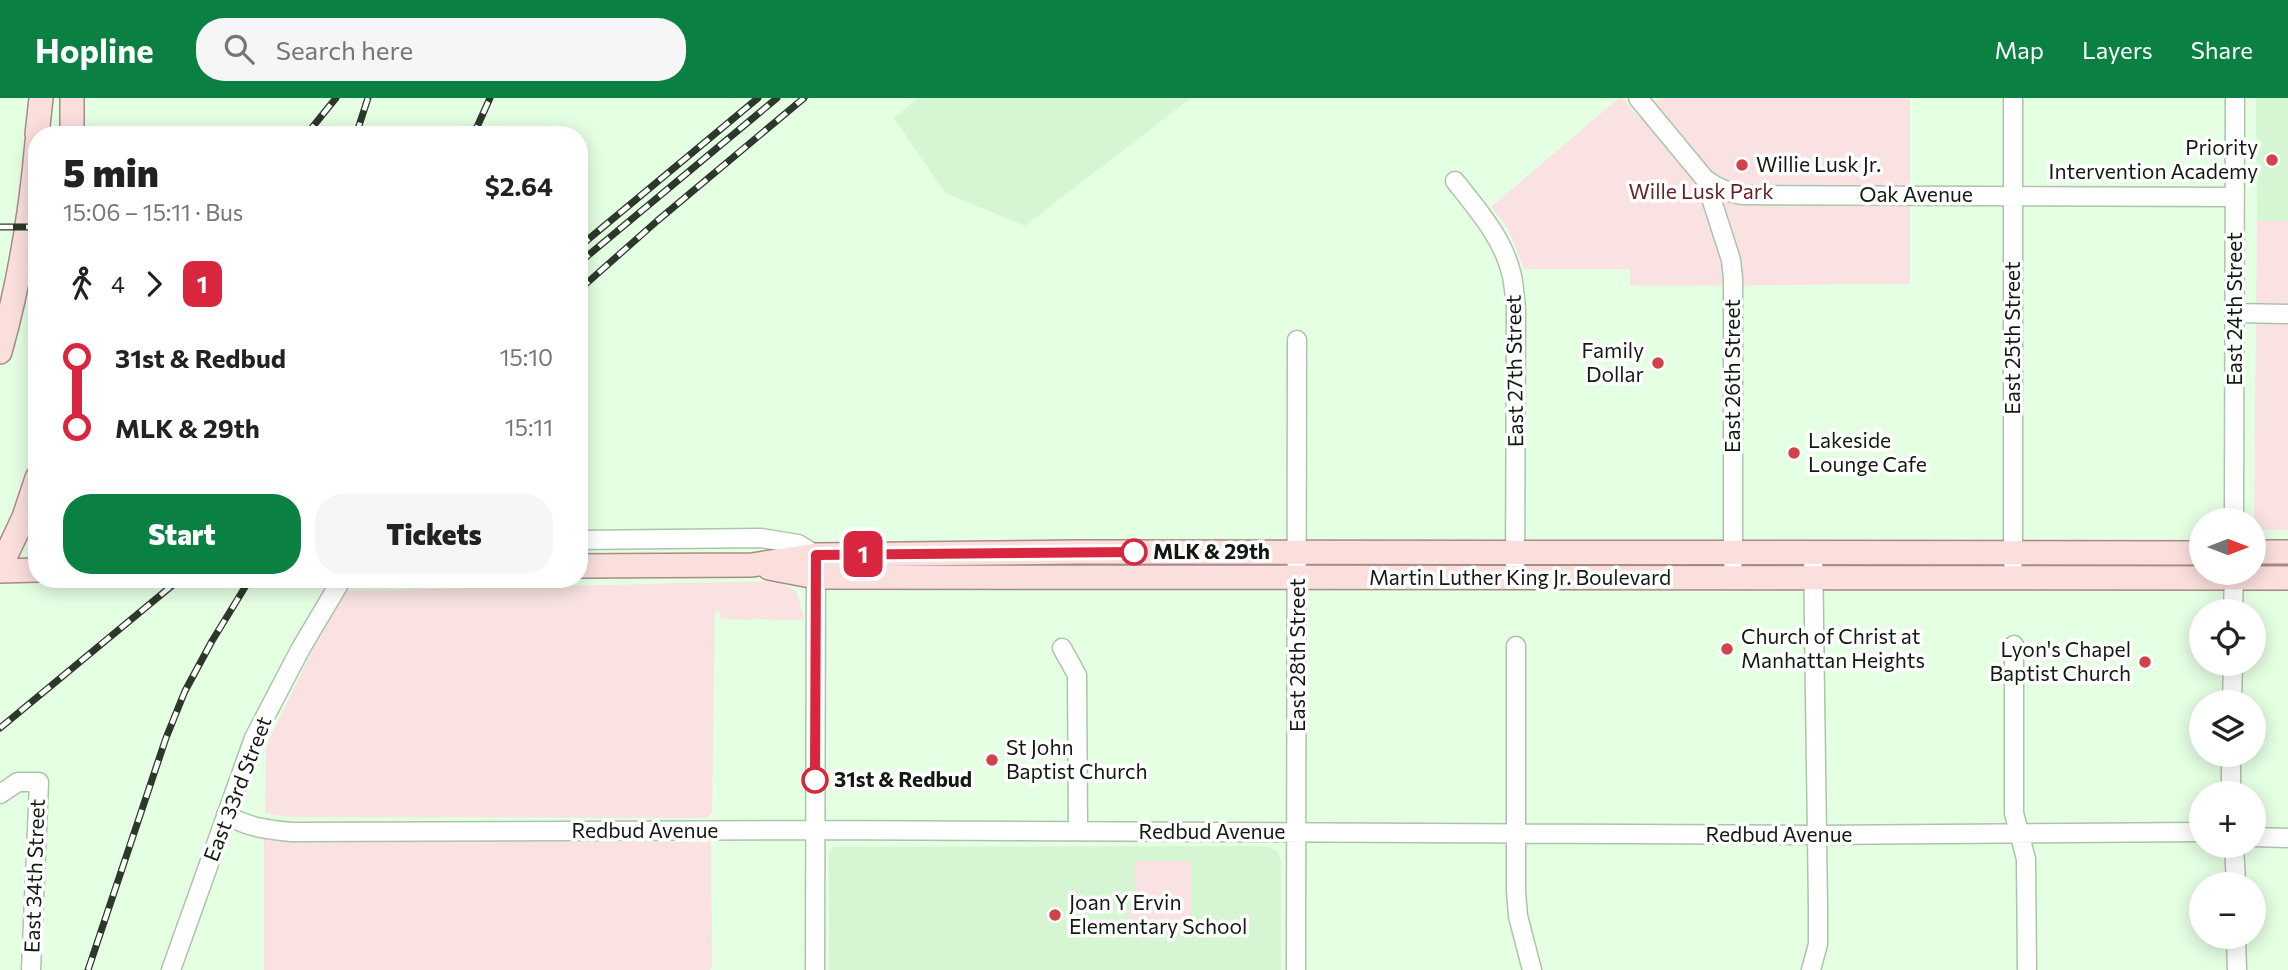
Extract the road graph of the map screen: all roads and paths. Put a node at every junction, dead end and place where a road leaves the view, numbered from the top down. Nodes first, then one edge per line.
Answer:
1 (41, 98) edge
2 (72, 98) edge
3 (1638, 98) edge
4 (2012, 98) edge
5 (2235, 98) edge
6 (38, 126) edge
7 (72, 126) edge
8 (1705, 179) junction
9 (1455, 181) dead end
10 (2013, 195) junction
11 (2235, 197) junction
12 (28, 211) edge
13 (2235, 313) junction
14 (2288, 314) edge
15 (1297, 340) dead end
16 (0, 352) edge
17 (28, 505) edge
18 (2234, 508) edge
19 (588, 540) edge
20 (1813, 551) junction
21 (1298, 552) junction
22 (1516, 552) junction
23 (1733, 552) junction
24 (2013, 552) junction
25 (2266, 552) edge
26 (2288, 552) edge
27 (2189, 553) edge
28 (3, 559) edge
29 (588, 566) edge
30 (816, 566) junction
31 (28, 567) edge
32 (2189, 576) edge
33 (2266, 577) edge
34 (1516, 578) junction
35 (1733, 578) junction
36 (2013, 578) junction
37 (2288, 578) edge
38 (1298, 579) junction
39 (1814, 579) junction
40 (337, 588) edge
41 (2014, 645) dead end
42 (1516, 646) dead end
43 (1062, 648) dead end
44 (0, 794) edge
45 (226, 815) junction
46 (815, 831) junction
47 (1078, 831) junction
48 (1297, 832) junction
49 (2019, 832) junction
50 (2189, 832) edge
51 (1516, 834) junction
52 (1816, 835) junction
53 (2266, 837) edge
54 (2288, 838) edge
55 (2236, 949) edge
56 (31, 970) edge
57 (171, 970) edge
58 (815, 970) edge
59 (1296, 970) edge
60 (1532, 970) edge
61 (1811, 970) edge
62 (2027, 970) edge
63 (2237, 970) edge

1 - 6 main road
2 - 7 main road
3 - 8 street, Oak Avenue
4 - 10 street, East 25th Street
5 - 11 street, East 24th Street
8 - 10 street, Oak Avenue
8 - 23 street, East 26th Street
9 - 22 street, East 27th Street
10 - 11 street, Oak Avenue
10 - 24 street, East 25th Street
11 - 13 street, East 24th Street
12 - 16 main road
13 - 14 street
13 - 18 street, East 24th Street
15 - 21 street, East 28th Street
17 - 28 main road
19 - 30 street
20 - 23 main road, Martin Luther King Jr. Boulevard
20 - 24 main road, Martin Luther King Jr. Boulevard
20 - 39 street
21 - 22 main road, Martin Luther King Jr. Boulevard
21 - 30 main road, Martin Luther King Jr. Boulevard
21 - 38 street, East 28th Street
22 - 23 main road, Martin Luther King Jr. Boulevard
22 - 34 street, East 27th Street
23 - 35 street, East 26th Street
24 - 27 main road, Martin Luther King Jr. Boulevard
24 - 36 street, East 25th Street
25 - 26 main road
28 - 31 main road
29 - 30 main road, Martin Luther King Jr. Boulevard
30 - 38 main road, Martin Luther King Jr. Boulevard
30 - 46 street
32 - 36 main road, Martin Luther King Jr. Boulevard
33 - 37 main road, Martin Luther King Jr. Boulevard
34 - 35 main road, Martin Luther King Jr. Boulevard
34 - 38 main road, Martin Luther King Jr. Boulevard
35 - 39 main road, Martin Luther King Jr. Boulevard
36 - 39 main road, Martin Luther King Jr. Boulevard
38 - 48 street, East 28th Street
39 - 52 street
40 - 45 street, East 33rd Street
41 - 49 street
42 - 51 street
43 - 47 street
44 - 56 street, East 34th Street
45 - 46 street, Redbud Avenue
45 - 57 street, East 33rd Street
46 - 47 street, Redbud Avenue
46 - 58 street
47 - 48 street, Redbud Avenue
48 - 51 street, Redbud Avenue
48 - 59 street, East 28th Street
49 - 50 street, Redbud Avenue
49 - 52 street, Redbud Avenue
49 - 62 street
51 - 52 street, Redbud Avenue
51 - 60 street
52 - 61 street
53 - 54 street
55 - 63 street

